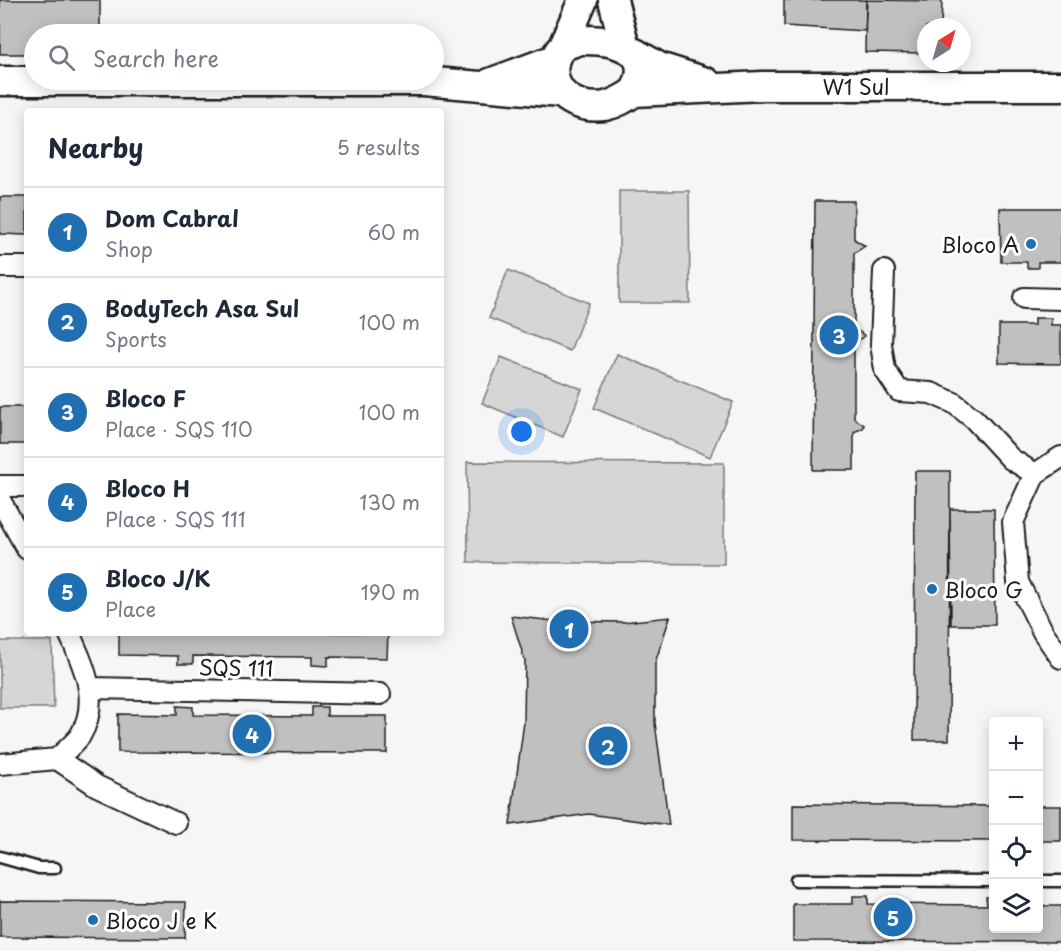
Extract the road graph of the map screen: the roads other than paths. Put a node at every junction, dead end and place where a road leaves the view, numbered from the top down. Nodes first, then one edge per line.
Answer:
1 (583, 0) edge
2 (613, 0) edge
3 (630, 50) junction
4 (559, 53) junction
5 (0, 81) edge
6 (24, 81) edge
7 (444, 82) edge
8 (485, 85) junction
9 (1061, 86) edge
10 (722, 87) junction
11 (634, 92) junction
12 (560, 93) junction
13 (0, 267) edge
14 (24, 267) edge
15 (884, 271) dead end
16 (1024, 298) dead end
17 (1061, 299) edge
18 (1061, 457) edge
19 (1035, 474) junction
20 (0, 486) edge
21 (24, 486) edge
22 (0, 500) edge
23 (24, 544) edge
24 (1052, 632) edge
25 (70, 636) edge
26 (1061, 658) edge
27 (91, 688) junction
28 (380, 694) dead end
29 (57, 759) junction
30 (0, 764) edge
31 (176, 823) dead end
32 (0, 856) edge
33 (55, 868) dead end
34 (796, 880) dead end
35 (989, 881) edge
36 (1043, 881) edge
37 (1061, 881) edge

1 - 4 street
2 - 3 street
3 - 4 street
3 - 10 street, W1 Sul
3 - 11 street
4 - 8 street
4 - 12 street
5 - 6 street
7 - 8 street
8 - 12 street
9 - 10 street, W1 Sul
10 - 11 street, W1 Sul
11 - 12 street
13 - 14 street
15 - 19 street
16 - 17 street
18 - 19 street
19 - 24 street
20 - 21 street
22 - 23 street
24 - 26 street
25 - 27 street
27 - 28 street, SQS 111
27 - 29 street
29 - 30 street
29 - 31 street
32 - 33 lane
34 - 35 lane
36 - 37 lane

